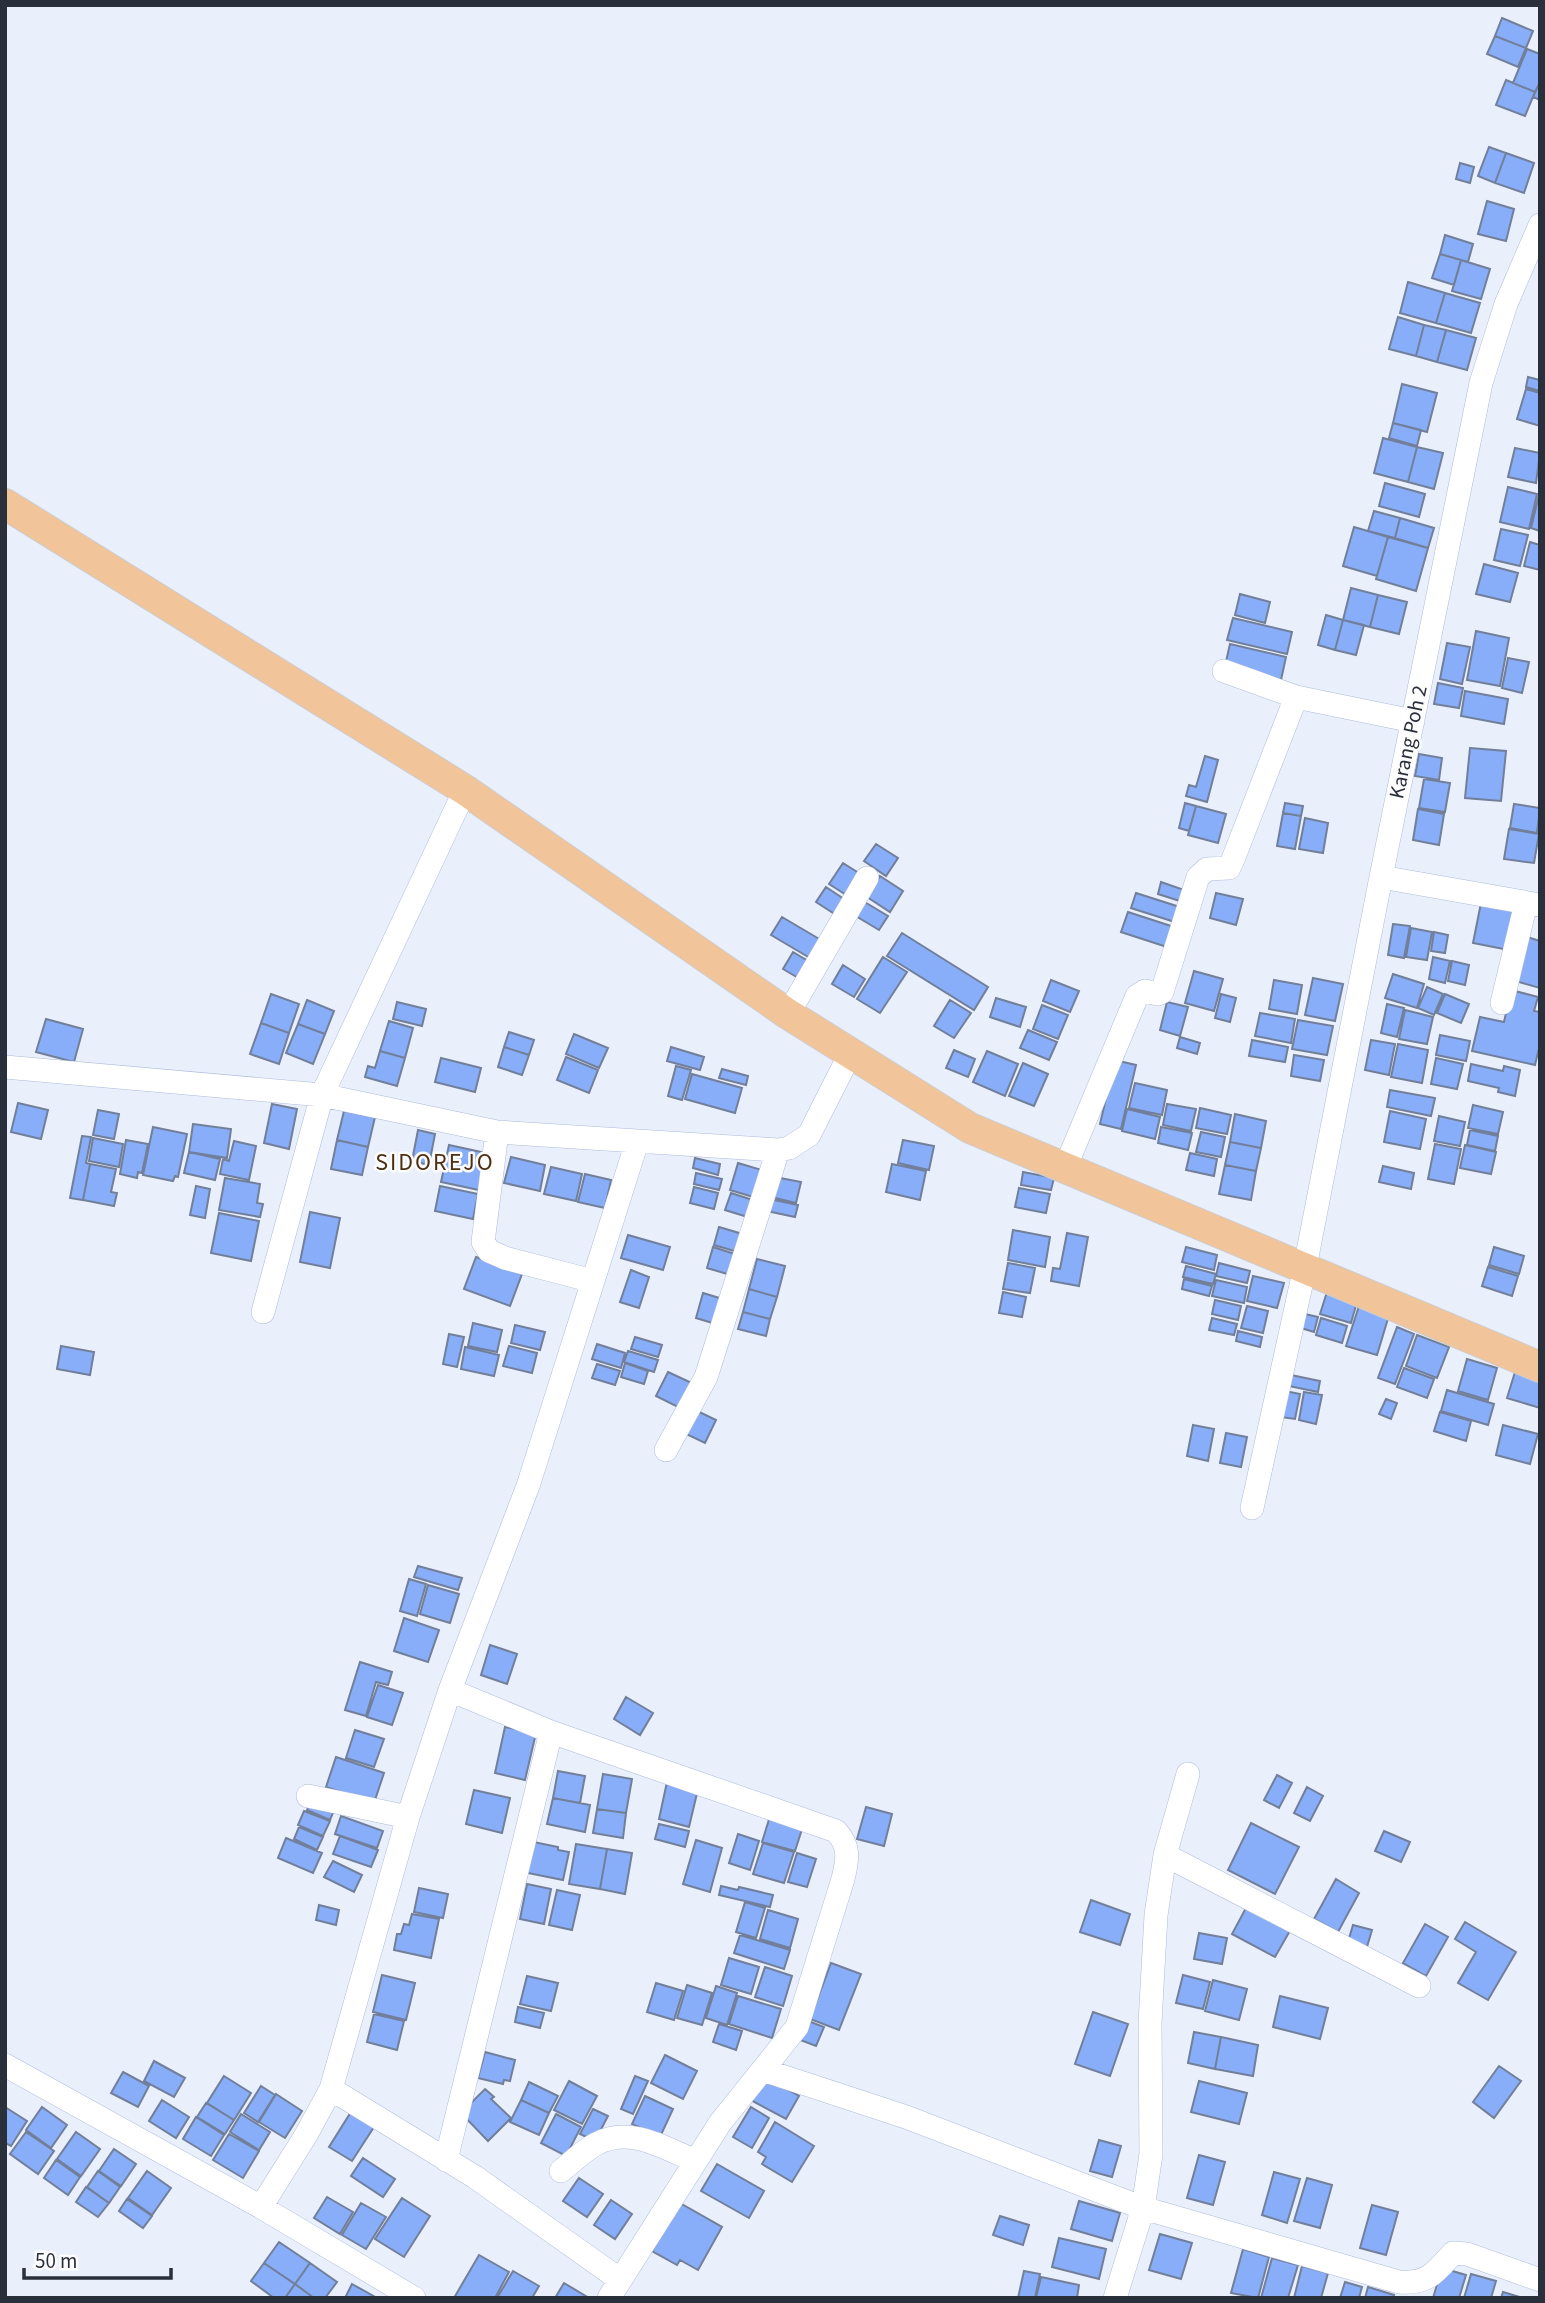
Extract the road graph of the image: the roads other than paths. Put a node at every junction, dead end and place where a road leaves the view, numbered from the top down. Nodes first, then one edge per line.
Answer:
1 (1540, 225) edge
2 (5, 504) edge
3 (1224, 671) dead end
4 (1296, 697) junction
5 (1413, 721) junction
6 (466, 790) junction
7 (1381, 877) junction
8 (867, 878) dead end
9 (1533, 904) edge
10 (1502, 1003) dead end
11 (788, 1014) junction
12 (851, 1052) junction
13 (5, 1067) edge
14 (322, 1095) junction
15 (497, 1132) junction
16 (637, 1142) junction
17 (778, 1150) junction
18 (1065, 1168) junction
19 (1305, 1267) junction
20 (593, 1282) junction
21 (263, 1312) dead end
22 (1540, 1367) edge
23 (666, 1450) dead end
24 (1252, 1508) dead end
25 (450, 1690) junction
26 (551, 1732) junction
27 (1188, 1774) dead end
28 (308, 1796) dead end
29 (408, 1817) junction
30 (1165, 1855) junction
31 (1419, 1986) dead end
32 (5, 2065) edge
33 (762, 2070) junction
34 (331, 2089) junction
35 (446, 2160) junction
36 (695, 2161) junction
37 (561, 2171) dead end
38 (261, 2207) junction
39 (1143, 2208) junction
40 (1540, 2280) edge
41 (614, 2288) edge
42 (414, 2298) edge
43 (1115, 2298) edge

1 - 5 street, Karang Poh 2
2 - 6 main road
3 - 4 street
4 - 5 street
4 - 18 street
5 - 7 street, Karang Poh 2
6 - 11 main road
6 - 14 street
7 - 9 street
7 - 19 street, Karang Poh 2
8 - 11 street
9 - 10 street
11 - 12 main road
12 - 17 street
12 - 18 main road
13 - 14 street
14 - 15 street
14 - 21 street
15 - 16 street
15 - 20 street
16 - 17 street
16 - 20 street
17 - 23 street
18 - 19 main road
19 - 22 main road
19 - 24 street, Karang Poh 2
20 - 25 street
25 - 26 street
25 - 29 street
26 - 33 street
26 - 35 street
27 - 30 street
28 - 29 street
29 - 34 street
30 - 31 street
30 - 39 street
32 - 38 street
33 - 36 street
33 - 39 street
34 - 35 street
34 - 38 street
35 - 41 street
36 - 37 street
36 - 41 street
38 - 42 street
39 - 40 street
39 - 43 street

